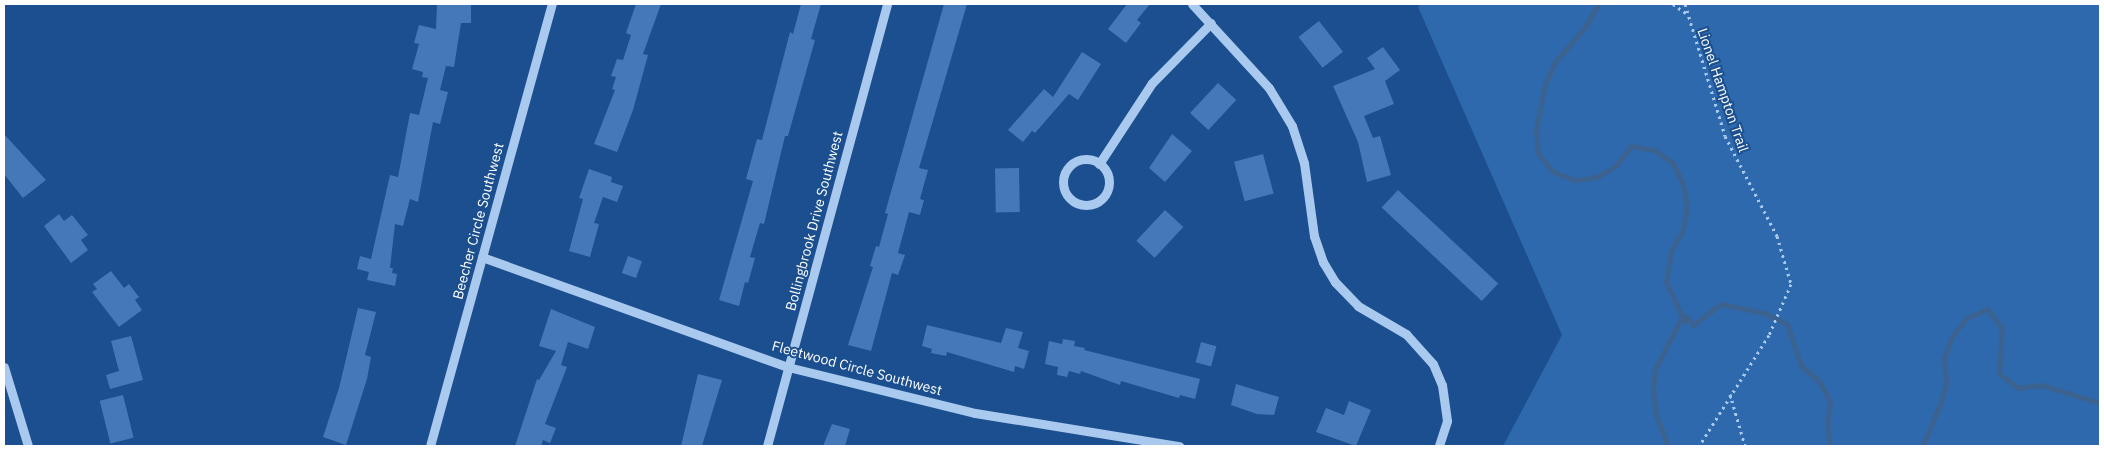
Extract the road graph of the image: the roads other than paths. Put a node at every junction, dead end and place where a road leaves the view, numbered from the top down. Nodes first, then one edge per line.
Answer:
1 (552, 4) edge
2 (887, 4) edge
3 (1192, 4) edge
4 (1211, 24) junction
5 (1100, 164) junction
6 (482, 258) junction
7 (4, 367) edge
8 (788, 367) junction
9 (28, 446) edge
10 (430, 446) edge
11 (767, 446) edge
12 (1179, 446) edge
13 (1439, 446) edge

1 - 6 street, Beecher Circle Southwest
2 - 8 street, Bollingbrook Drive Southwest
3 - 4 street
4 - 5 street
4 - 13 street
5 - 5 street
6 - 8 street, Fleetwood Circle Southwest
6 - 10 street, Beecher Circle Southwest
7 - 9 street
8 - 11 street, Bollingbrook Drive Southwest
8 - 12 street, Fleetwood Circle Southwest

